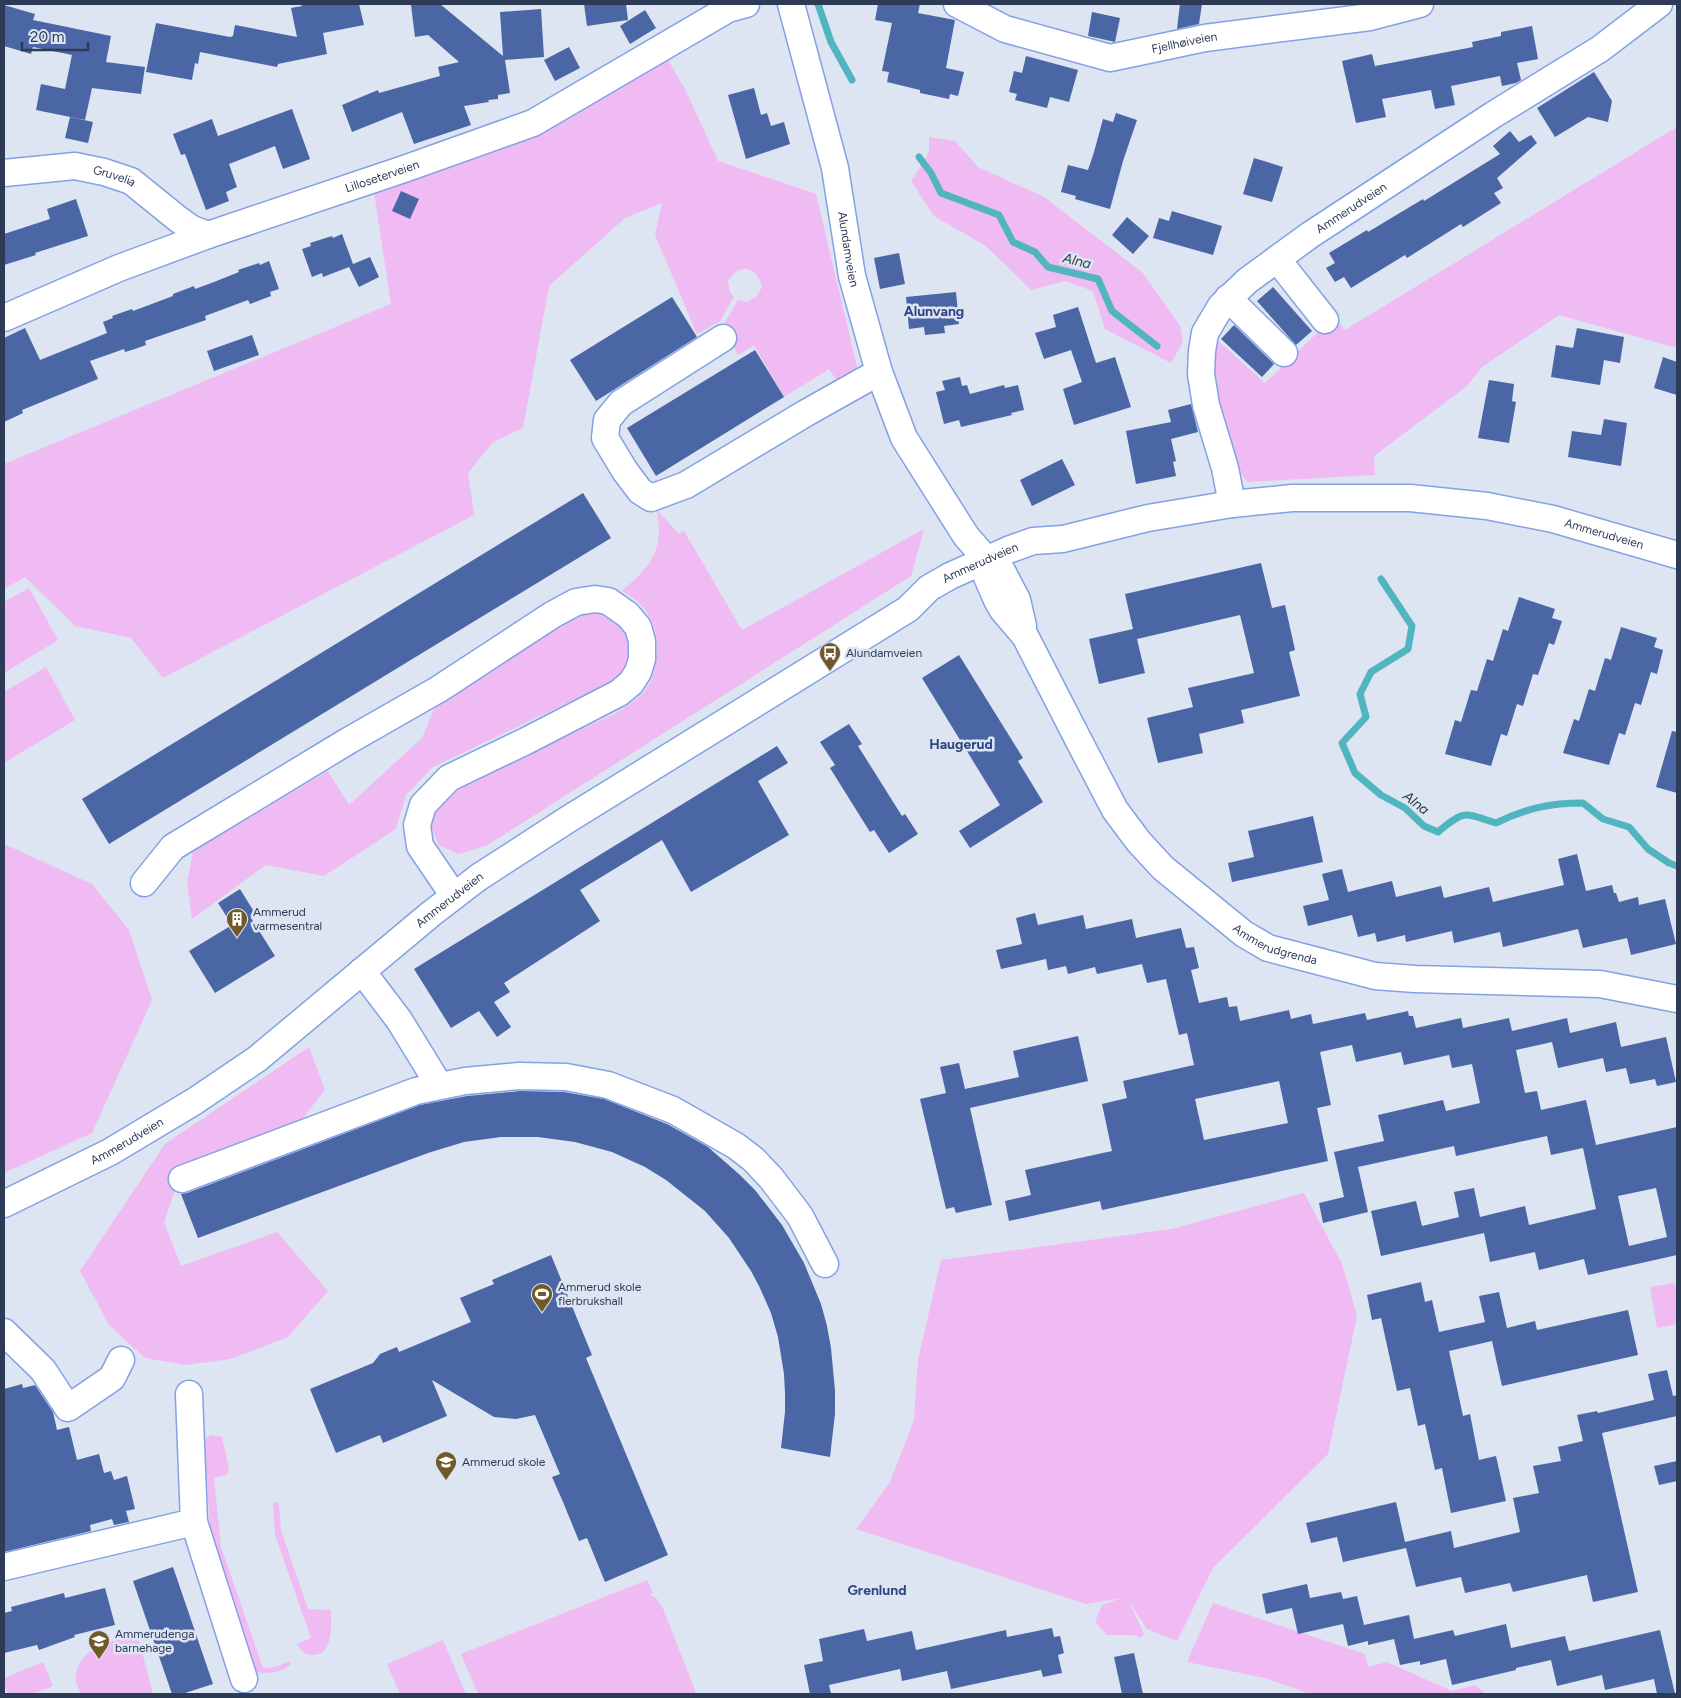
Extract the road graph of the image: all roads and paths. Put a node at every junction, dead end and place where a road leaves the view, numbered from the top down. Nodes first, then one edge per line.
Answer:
1 (746, 4) edge
2 (791, 4) edge
3 (957, 4) edge
4 (1420, 4) edge
5 (1659, 4) edge
6 (4, 173) edge
7 (208, 235) junction
8 (1277, 259) junction
9 (1228, 298) junction
10 (4, 318) edge
11 (1325, 320) dead end
12 (723, 338) dead end
13 (1284, 353) dead end
14 (879, 372) junction
15 (1232, 504) junction
16 (1677, 555) edge
17 (992, 569) junction
18 (1025, 636) joint
19 (144, 883) dead end
20 (454, 896) junction
21 (362, 971) junction
22 (1677, 999) edge
23 (439, 1085) junction
24 (182, 1179) dead end
25 (4, 1204) edge
26 (825, 1264) dead end
27 (4, 1332) edge
28 (122, 1360) dead end
29 (189, 1394) dead end
30 (194, 1522) junction
31 (4, 1567) edge
32 (244, 1679) dead end

1 - 7 street, Lilloseterveien
2 - 14 street, Alundamveien
3 - 4 street, Fjellhøiveien
5 - 8 street, Ammerudveien
6 - 7 street, Gruvelia
7 - 10 street, Lilloseterveien
8 - 9 street, Ammerudveien
8 - 11 street
9 - 13 street
9 - 15 street, Ammerudveien
12 - 14 street
14 - 17 street, Alundamveien
15 - 16 street, Ammerudveien
15 - 17 street, Ammerudveien
17 - 18 street, Alundamveien
17 - 20 street, Ammerudveien
18 - 22 street, Ammerudgrenda
19 - 20 street
20 - 21 street, Ammerudveien
21 - 23 street
21 - 25 street, Ammerudveien
23 - 24 street
23 - 26 street
27 - 28 street
29 - 30 street
30 - 31 street
30 - 32 street

